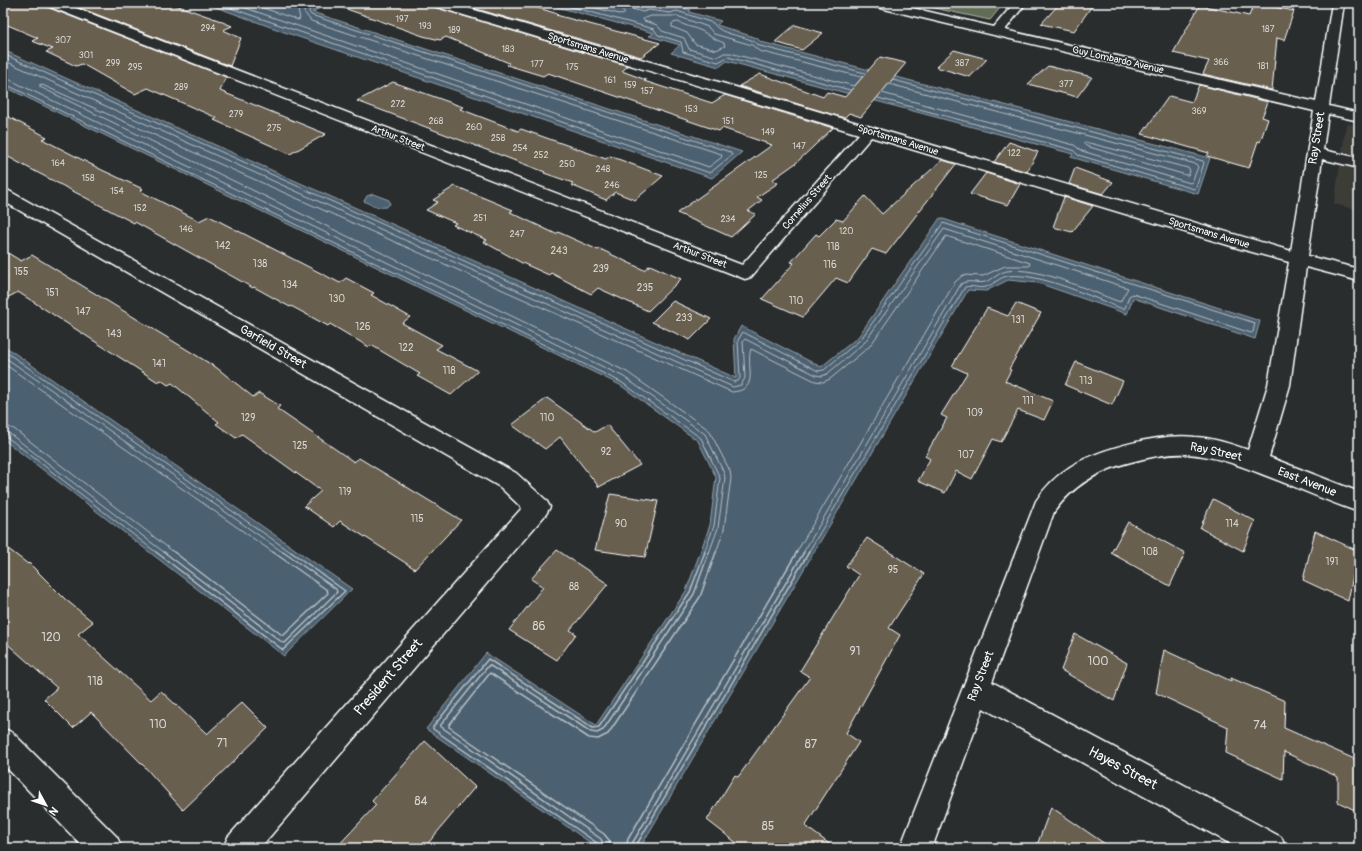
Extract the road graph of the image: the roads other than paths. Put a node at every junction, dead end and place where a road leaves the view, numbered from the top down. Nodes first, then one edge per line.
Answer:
1 (52, 3) edge
2 (438, 3) edge
3 (876, 3) edge
4 (1020, 3) edge
5 (1338, 3) edge
6 (997, 31) junction
7 (1321, 108) junction
8 (1359, 117) edge
9 (869, 131) junction
10 (1314, 152) junction
11 (1359, 163) edge
12 (3, 194) edge
13 (1298, 258) junction
14 (745, 273) joint
15 (1359, 275) edge
16 (1256, 462) junction
17 (1359, 502) edge
18 (538, 506) joint
19 (976, 688) junction
20 (3, 743) edge
21 (106, 848) edge
22 (239, 848) edge
23 (916, 848) edge
24 (1270, 848) edge

1 - 14 street, Arthur Street
2 - 9 street, Sportsmans Avenue
3 - 6 street, Guy Lombardo Avenue
4 - 6 street
5 - 7 street, Ray Street
6 - 7 street, Guy Lombardo Avenue
7 - 8 street, Guy Lombardo Avenue
7 - 10 street, Ray Street
9 - 13 street, Sportsmans Avenue
9 - 14 street, Cornelius Street
10 - 11 street
10 - 13 street, Ray Street
12 - 18 street, Garfield Street
13 - 15 street, Sportsmans Avenue
13 - 16 street, Ray Street
16 - 17 street, East Avenue
16 - 19 street, Ray Street
18 - 22 street, President Street
19 - 23 street, Ray Street
19 - 24 street, Hayes Street
20 - 21 street

